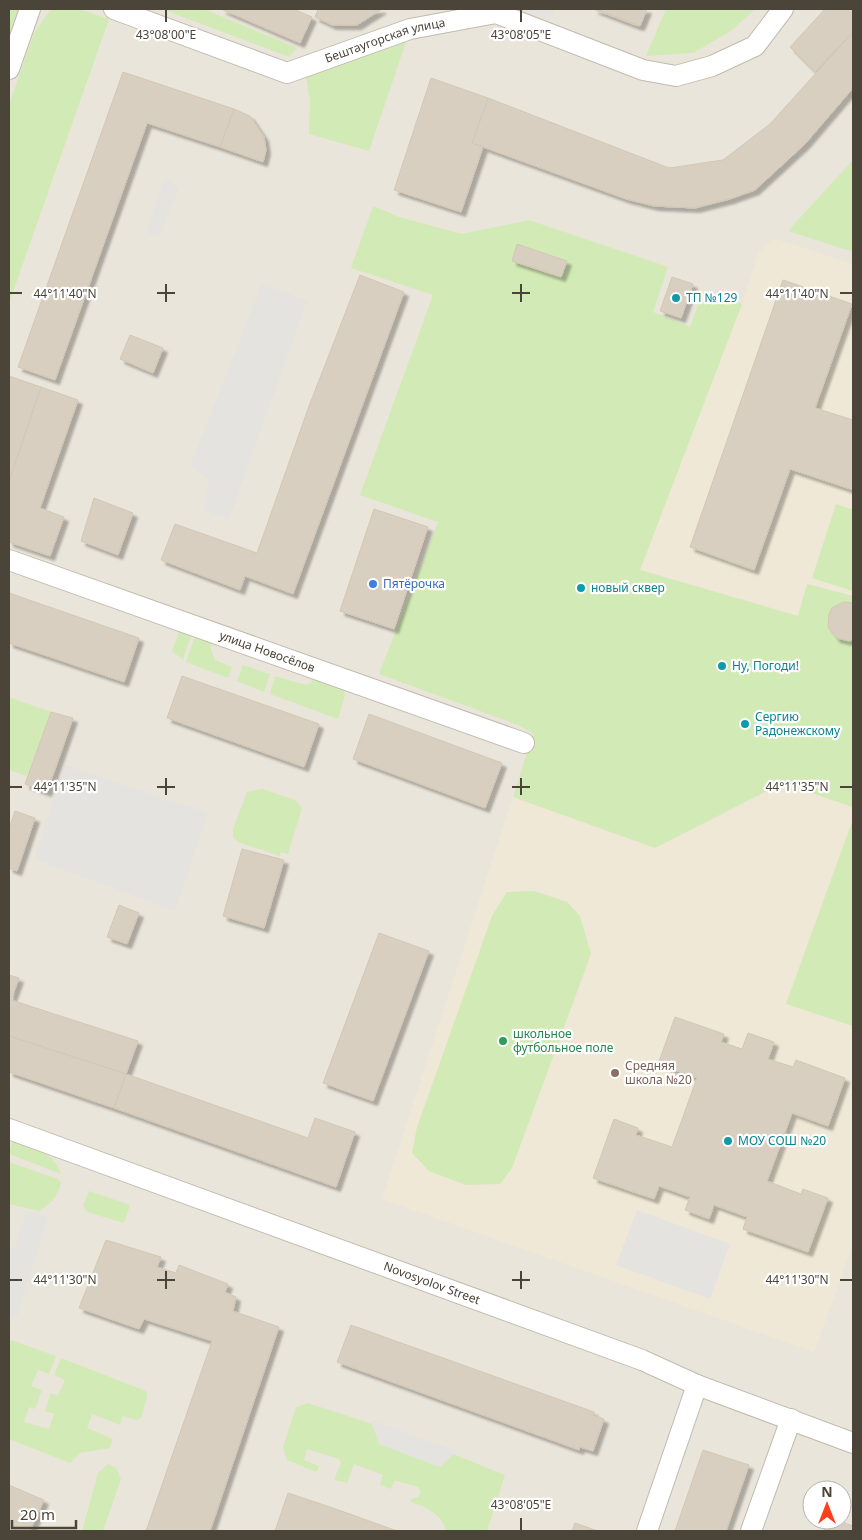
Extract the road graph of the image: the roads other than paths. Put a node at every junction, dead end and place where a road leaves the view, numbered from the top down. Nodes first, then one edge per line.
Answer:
1 (30, 9) edge
2 (114, 9) edge
3 (783, 9) edge
4 (9, 69) edge
5 (9, 560) edge
6 (524, 743) dead end
7 (9, 1129) edge
8 (697, 1385) junction
9 (791, 1420) junction
10 (853, 1443) edge
11 (646, 1531) edge
12 (752, 1531) edge

1 - 4 street
2 - 3 street, Бештаугорская улица
5 - 6 street, улица Новосёлов
7 - 8 street, Novosyolov Street
8 - 9 street, Novosyolov Street
8 - 11 street
9 - 10 street, Novosyolov Street
9 - 12 street

